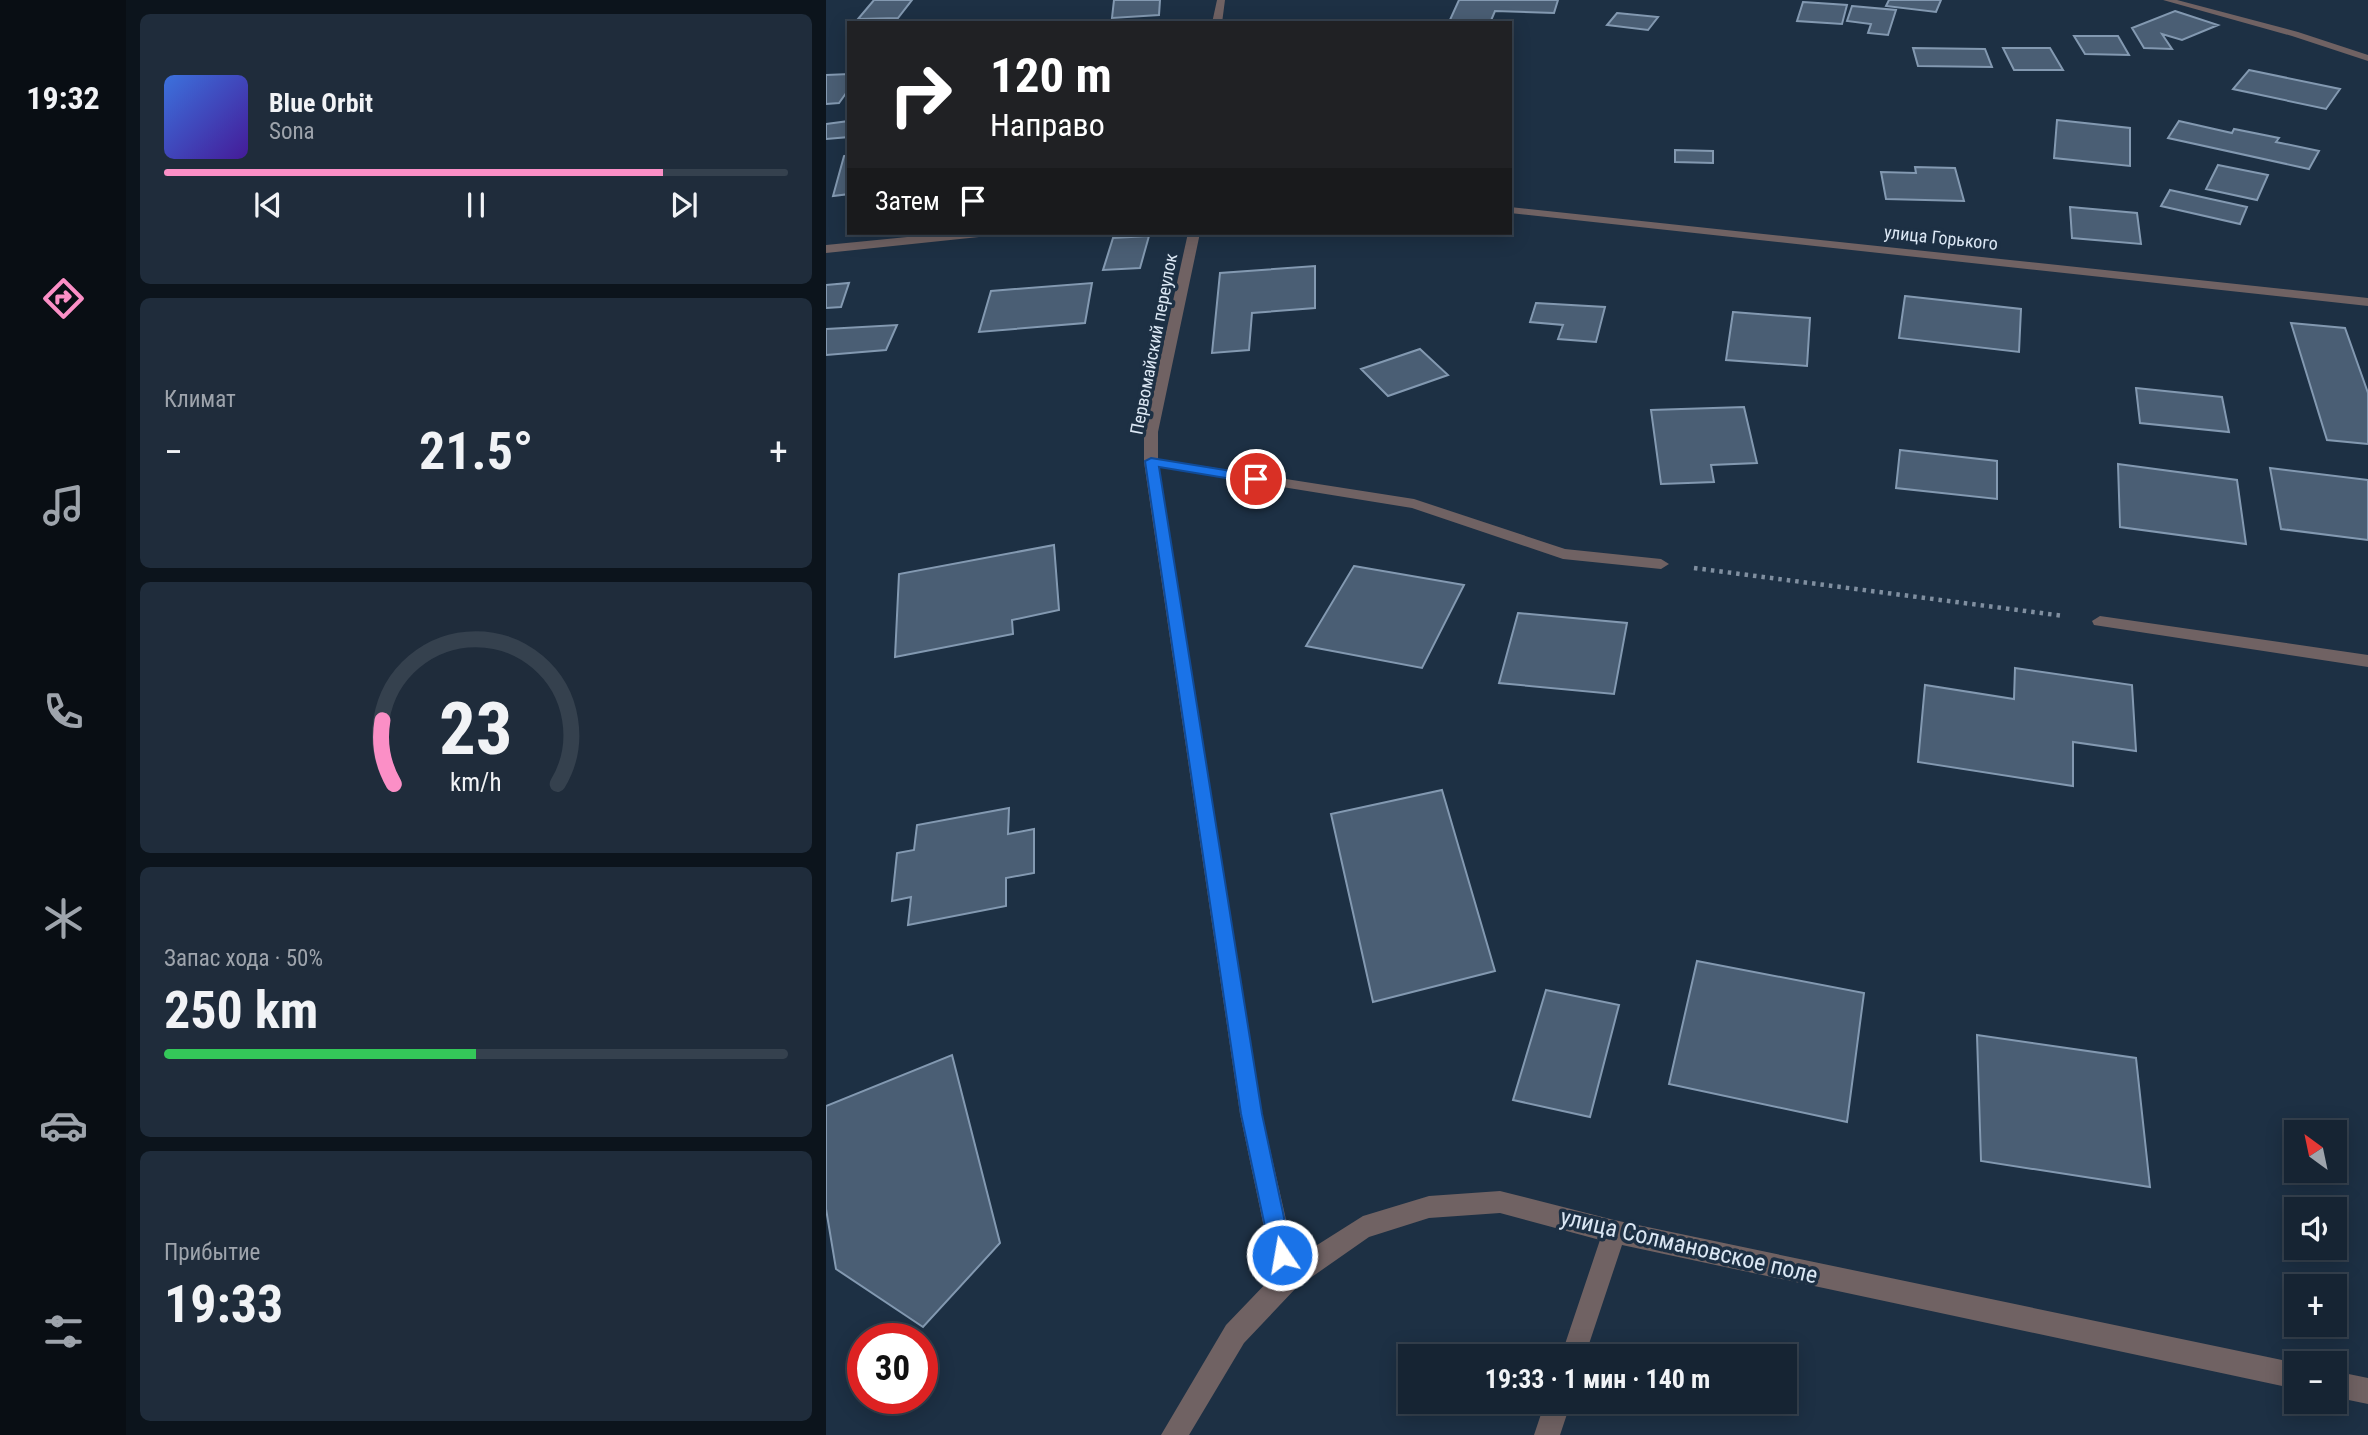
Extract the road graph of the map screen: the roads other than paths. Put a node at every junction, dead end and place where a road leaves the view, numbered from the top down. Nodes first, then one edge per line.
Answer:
1 (1221, 0) edge
2 (2167, 0) edge
3 (1217, 21) edge
4 (2368, 58) edge
5 (1512, 210) edge
6 (960, 235) edge
7 (1194, 235) edge
8 (826, 249) edge
9 (2368, 302) edge
10 (1151, 461) junction
11 (1661, 564) road end
12 (2100, 621) road end
13 (2368, 661) edge
14 (1614, 1232) junction
15 (1287, 1279) junction
16 (1577, 1344) edge
17 (2284, 1373) edge
18 (2347, 1387) edge
19 (2368, 1391) edge
20 (1554, 1414) edge
21 (1174, 1435) edge
22 (1547, 1435) edge

1 - 3 street
2 - 4 street
5 - 9 street, улица Горького
6 - 8 street
7 - 10 street, Первомайский переулок
10 - 11 street
10 - 15 street, Первомайский переулок
12 - 13 street
14 - 15 street, улица Солмановское поле
14 - 16 street
14 - 17 street, улица Солмановское поле
15 - 21 street, улица Солмановское поле
18 - 19 street
20 - 22 street

